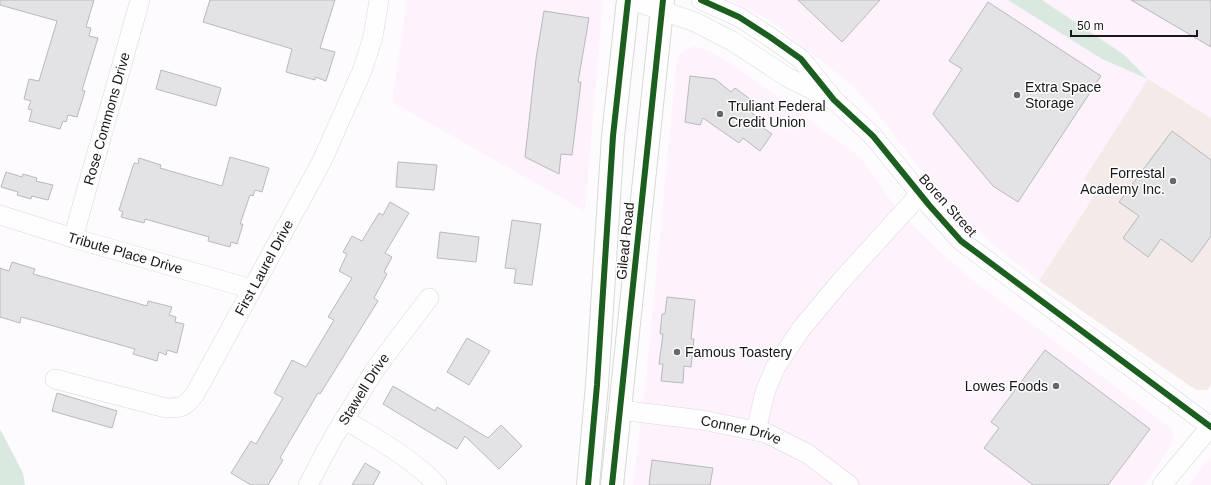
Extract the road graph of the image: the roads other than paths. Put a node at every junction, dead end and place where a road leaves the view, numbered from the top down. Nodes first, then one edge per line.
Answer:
1 (140, 0) edge
2 (379, 0) edge
3 (628, 0) edge
4 (631, 0) edge
5 (701, 0) edge
6 (663, 5) edge
7 (834, 100) junction
8 (920, 194) junction
9 (0, 214) edge
10 (73, 238) junction
11 (252, 290) junction
12 (429, 298) dead end
13 (55, 379) dead end
14 (620, 410) junction
15 (344, 419) junction
16 (1211, 426) edge
17 (756, 431) junction
18 (308, 485) edge
19 (437, 485) edge
20 (588, 485) edge
21 (612, 485) edge
22 (849, 485) edge
23 (1162, 485) edge

1 - 10 street, Rose Commons Drive
2 - 11 street, First Laurel Drive
3 - 20 main road, Gilead Road
4 - 6 street, Boren Street
5 - 7 street, Boren Street
6 - 7 street, Boren Street
6 - 14 main road, Gilead Road
7 - 8 street, Boren Street
8 - 16 street, Boren Street
8 - 17 street
9 - 10 street, Tribute Place Drive
10 - 11 street, Tribute Place Drive
11 - 13 street, First Laurel Drive
12 - 15 street, Stawell Drive
14 - 17 street, Conner Drive
14 - 21 main road, Gilead Road
15 - 18 street, Stawell Drive
15 - 19 street
16 - 23 street
17 - 22 street, Conner Drive

